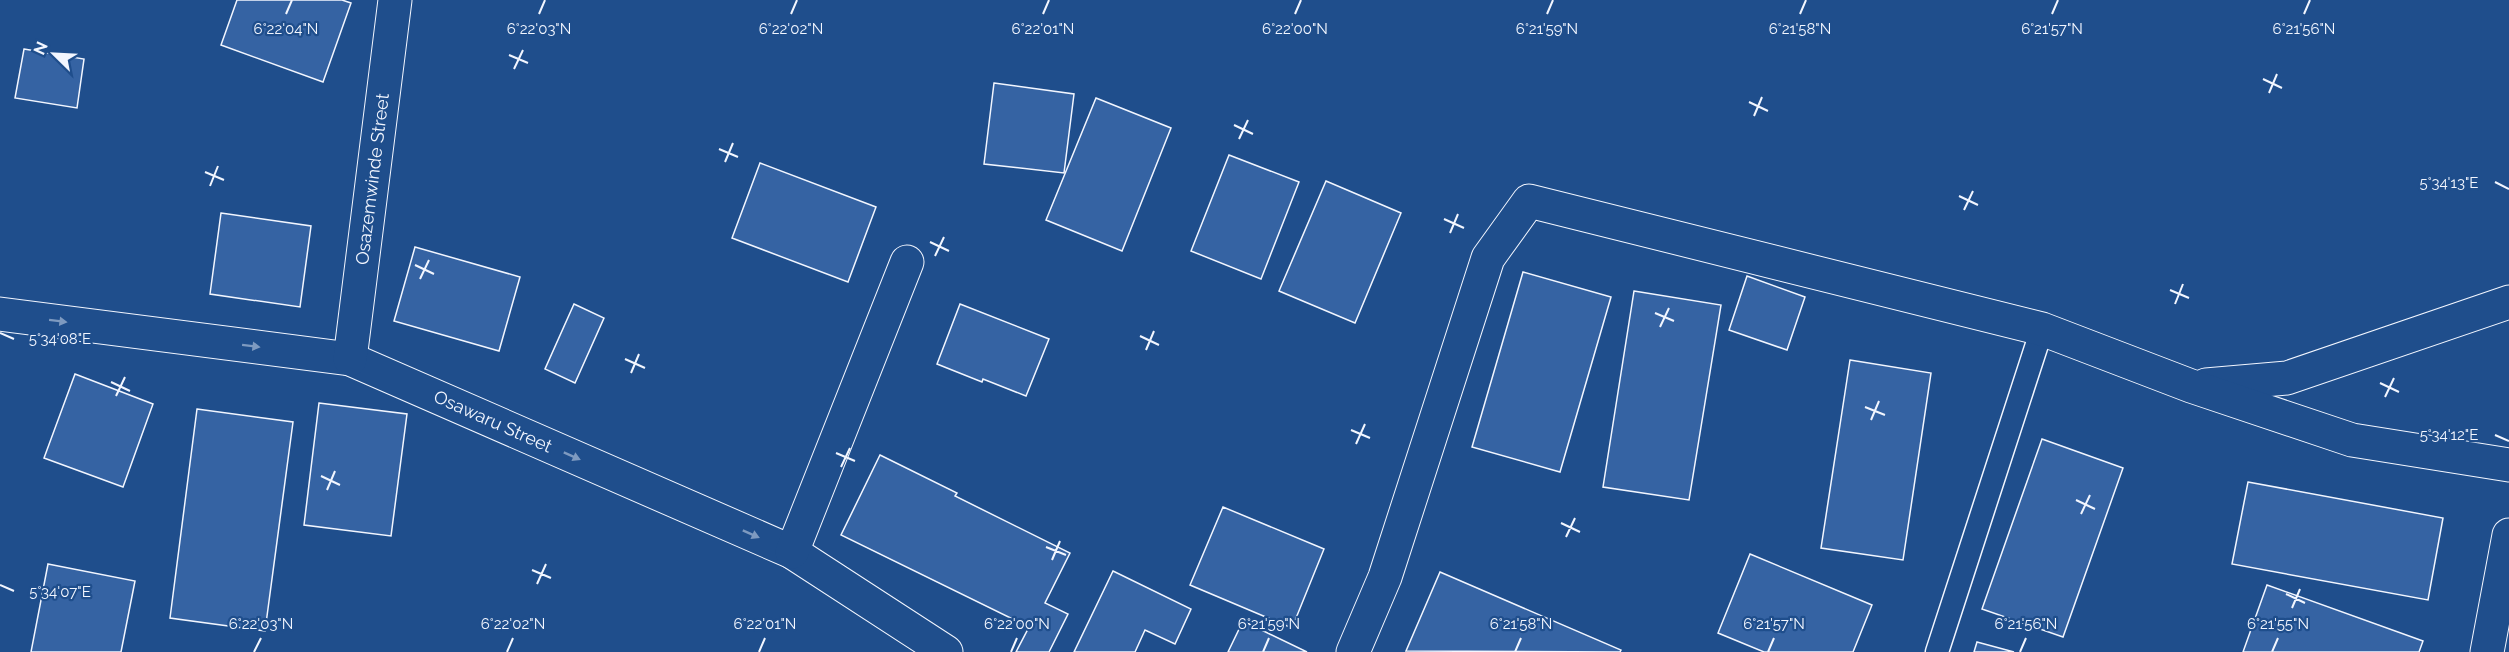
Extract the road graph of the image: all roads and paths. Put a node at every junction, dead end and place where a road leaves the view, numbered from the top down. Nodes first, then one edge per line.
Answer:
1 (395, 0) edge
2 (908, 262) dead end
3 (2509, 302) edge
4 (0, 314) edge
5 (2042, 329) junction
6 (350, 359) junction
7 (2192, 386) junction
8 (2509, 465) edge
9 (2509, 535) edge
10 (792, 552) junction
11 (946, 652) edge
12 (1353, 652) edge
13 (1937, 652) edge
14 (2487, 652) edge

1 - 6 street, Osazemwinde Street
2 - 10 street
3 - 7 street
4 -> 6 street, Osawaru Street
5 - 7 street
5 - 12 street
5 - 13 lane
6 -> 10 street, Osawaru Street
7 - 8 street
9 - 14 street
10 - 11 street, Osawaru Street

